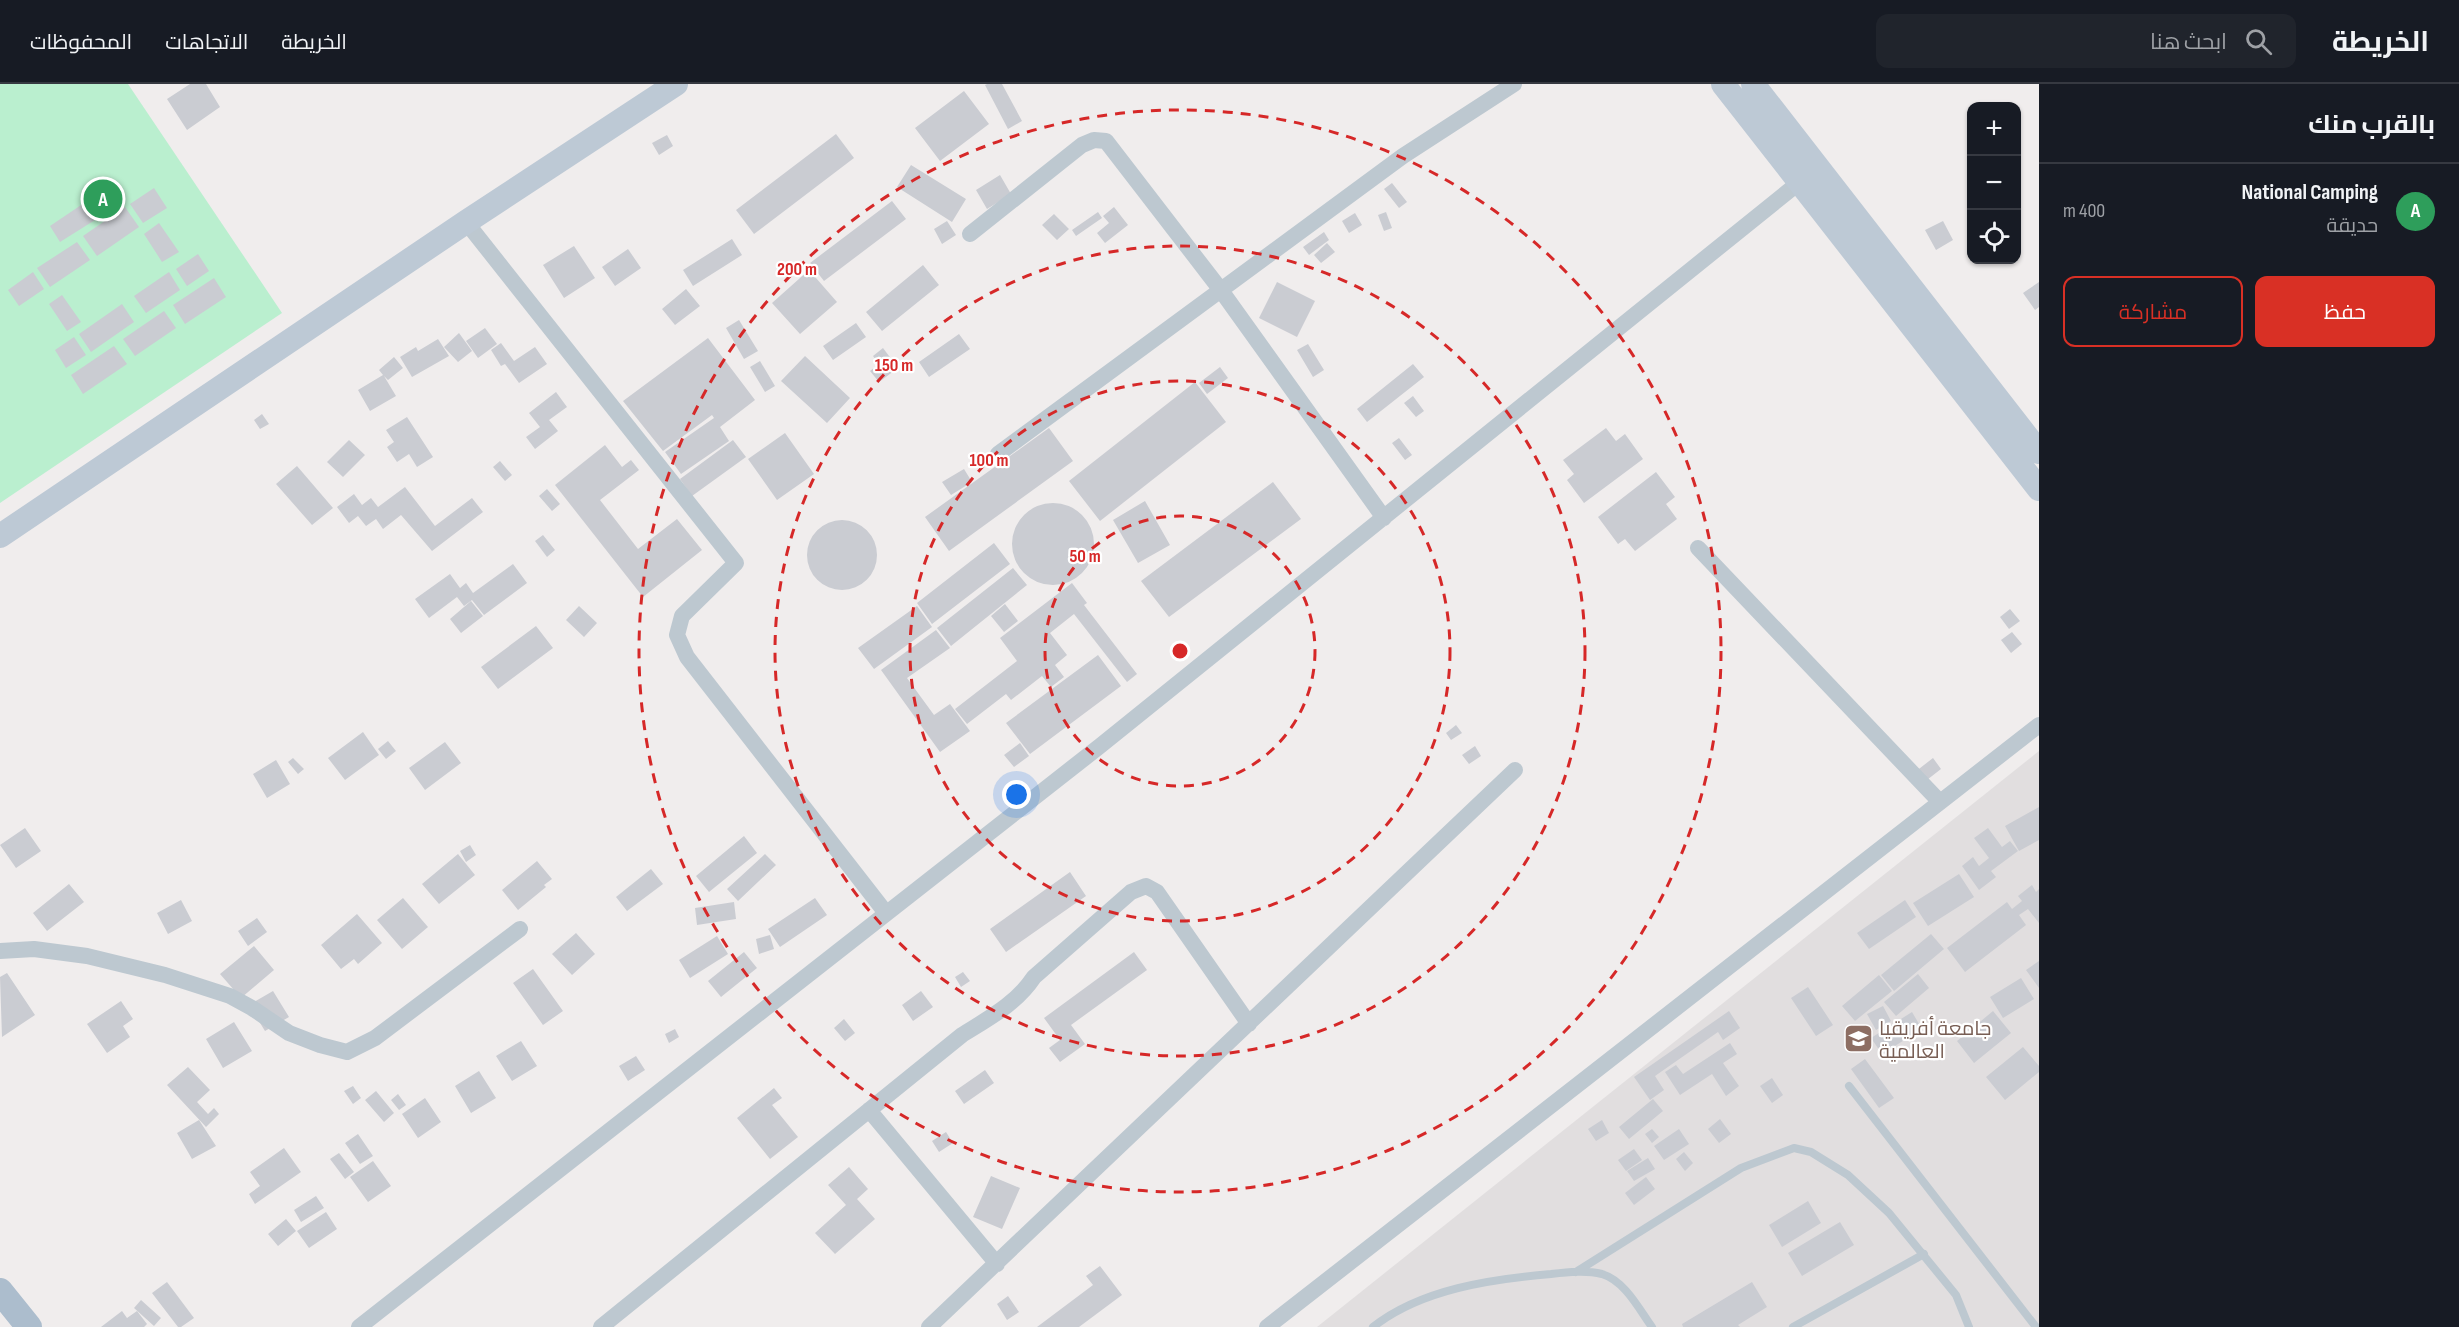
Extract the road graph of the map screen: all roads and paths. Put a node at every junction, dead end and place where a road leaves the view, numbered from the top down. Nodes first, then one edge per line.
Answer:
1 (676, 84) edge
2 (1514, 84) edge
3 (1723, 84) edge
4 (1753, 84) edge
5 (1801, 181) junction
6 (466, 222) junction
7 (970, 234) dead end
8 (1220, 289) junction
9 (2039, 452) edge
10 (998, 454) dead end
11 (2039, 489) edge
12 (1384, 518) junction
13 (0, 536) edge
14 (1698, 548) dead end
15 (2039, 725) edge
16 (1515, 770) dead end
17 (1940, 802) junction
18 (886, 913) junction
19 (520, 929) dead end
20 (0, 951) edge
21 (1249, 1024) junction
22 (1849, 1086) dead end
23 (869, 1110) junction
24 (1924, 1254) junction
25 (997, 1264) junction
26 (1576, 1272) junction
27 (0, 1291) edge
28 (29, 1327) edge
29 (359, 1327) edge
30 (601, 1327) edge
31 (929, 1327) edge
32 (1267, 1327) edge
33 (1373, 1327) edge
34 (1652, 1327) edge
35 (1793, 1327) edge
36 (1969, 1327) edge
37 (2036, 1327) edge

1 - 6 street
2 - 8 street
3 - 5 street
4 - 9 street
5 - 11 street
5 - 12 street
6 - 13 street
6 - 18 street
7 - 8 street
8 - 10 street
8 - 12 street
12 - 18 street
14 - 17 street
15 - 17 street
16 - 21 street
17 - 32 street
18 - 29 street
19 - 20 street
21 - 23 street
21 - 25 street
22 - 37 lane
23 - 25 street
23 - 30 street
24 - 26 lane
24 - 35 lane
24 - 36 lane
25 - 31 street
26 - 33 lane
26 - 34 lane
27 - 28 main road

